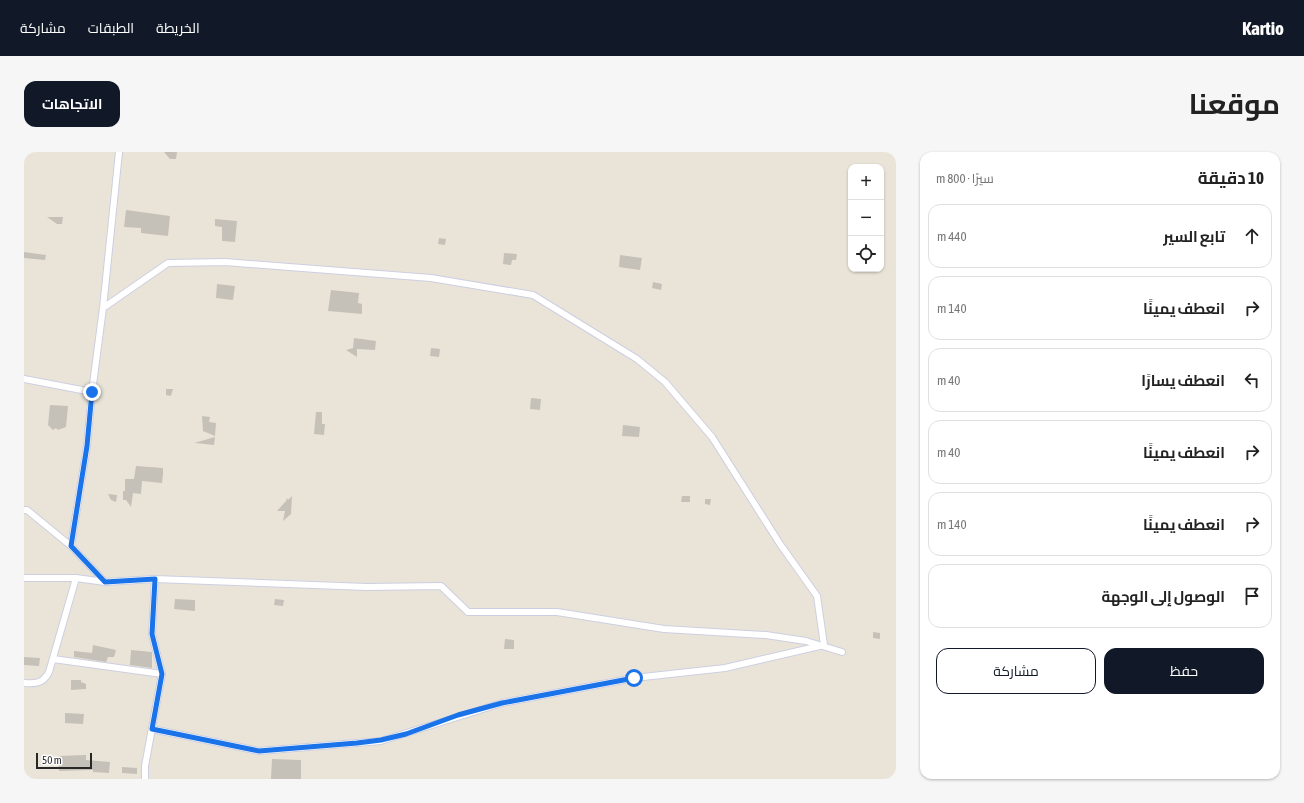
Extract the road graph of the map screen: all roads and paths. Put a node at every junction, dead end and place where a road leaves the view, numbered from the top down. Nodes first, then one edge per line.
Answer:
1 (118, 152) edge
2 (103, 308) junction
3 (24, 380) edge
4 (92, 392) junction
5 (24, 510) edge
6 (71, 546) junction
7 (24, 578) edge
8 (76, 578) junction
9 (155, 579) junction
10 (105, 582) junction
11 (824, 646) junction
12 (842, 652) dead end
13 (53, 659) junction
14 (162, 674) junction
15 (24, 683) edge
16 (152, 729) junction
17 (145, 779) edge

1 - 2 street
2 - 4 street
2 - 11 street
3 - 4 street
4 - 6 street
5 - 6 street
6 - 10 street
7 - 8 street
8 - 10 street
8 - 13 street
9 - 10 street
9 - 11 street
9 - 14 street
11 - 12 street
11 - 16 street
13 - 14 street
13 - 15 street
14 - 16 street
16 - 17 street

